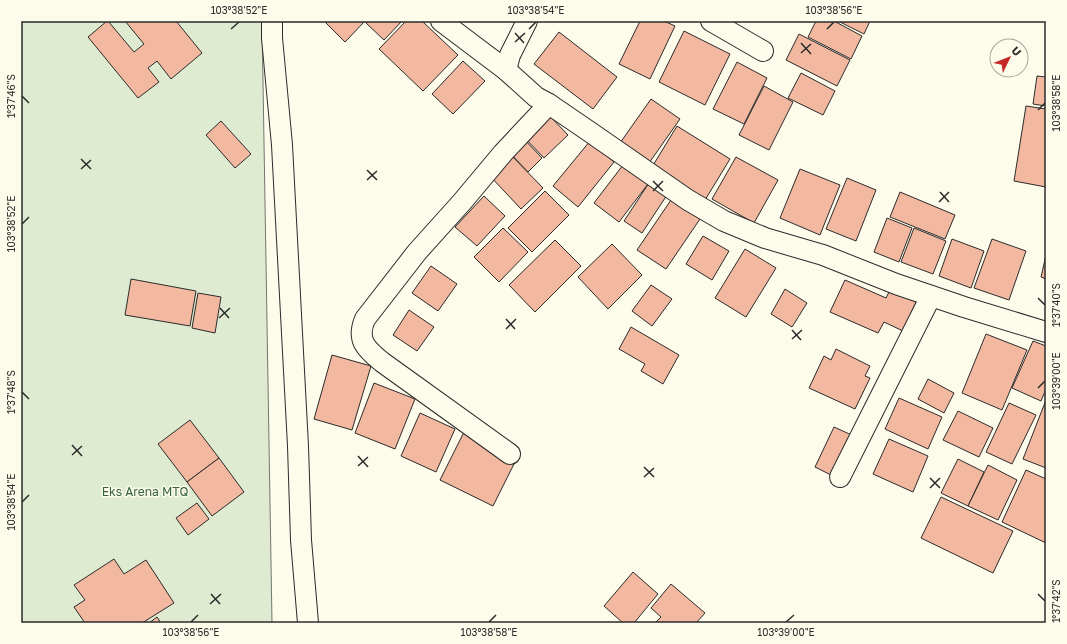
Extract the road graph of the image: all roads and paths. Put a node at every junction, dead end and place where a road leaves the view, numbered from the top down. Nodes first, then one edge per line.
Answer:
1 (272, 21) edge
2 (441, 21) edge
3 (527, 21) edge
4 (711, 21) edge
5 (763, 51) dead end
6 (506, 70) junction
7 (549, 104) junction
8 (931, 296) junction
9 (1046, 332) edge
10 (510, 454) dead end
11 (840, 477) dead end
12 (308, 623) edge

1 - 12 street
2 - 6 street
3 - 6 street
4 - 5 street
6 - 7 street
7 - 8 street
7 - 10 street
8 - 9 street
8 - 11 street

